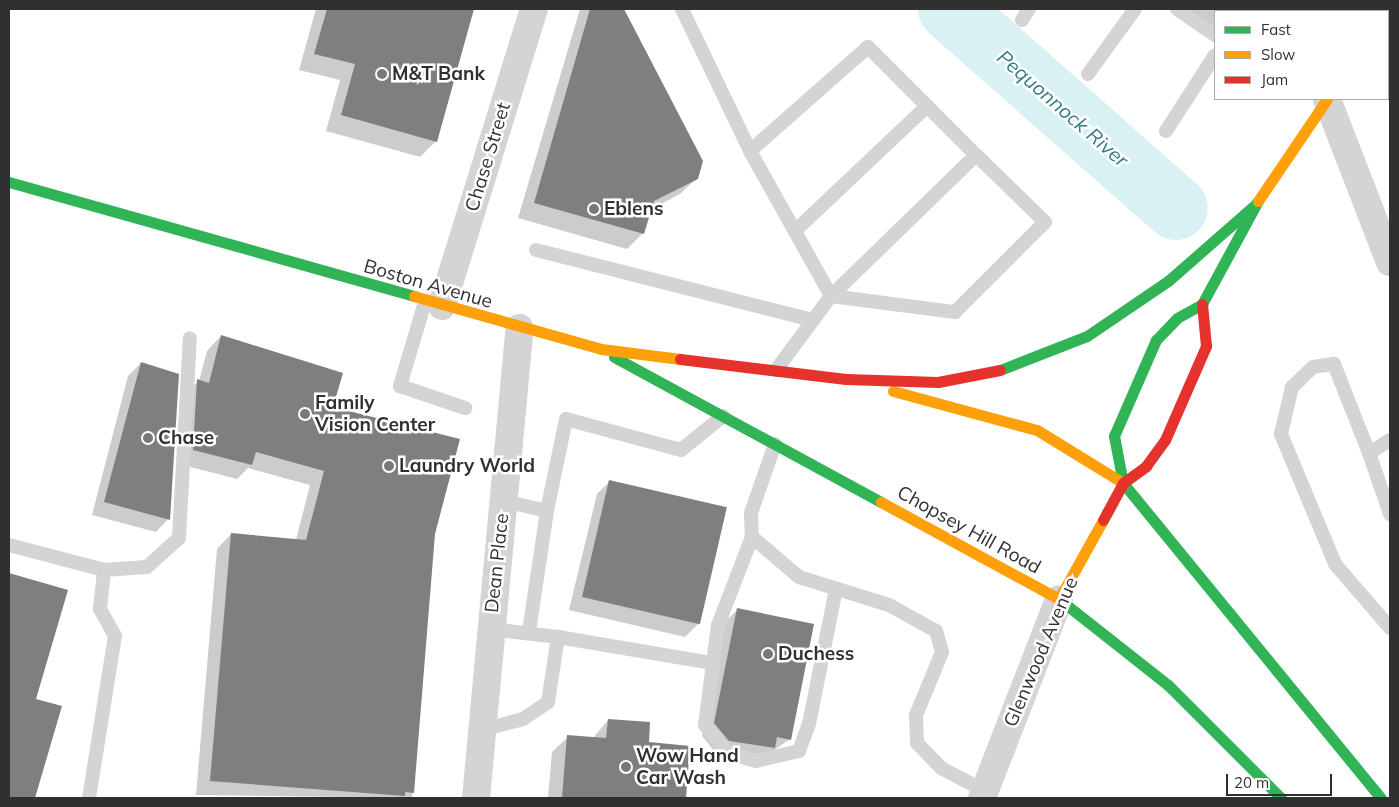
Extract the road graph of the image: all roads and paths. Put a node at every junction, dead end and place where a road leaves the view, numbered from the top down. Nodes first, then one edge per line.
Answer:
1 (534, 9) edge
2 (682, 9) edge
3 (1135, 9) edge
4 (1176, 9) edge
5 (1214, 34) edge
6 (1214, 57) edge
7 (1088, 74) dead end
8 (1326, 100) edge
9 (1327, 100) edge
10 (927, 106) junction
11 (1166, 131) dead end
12 (750, 152) junction
13 (976, 155) junction
14 (9, 182) edge
15 (1256, 204) junction
16 (794, 230) junction
17 (536, 250) dead end
18 (1390, 262) edge
19 (831, 296) junction
20 (433, 304) junction
21 (1202, 304) junction
22 (813, 320) junction
23 (520, 328) junction
24 (190, 338) dead end
25 (601, 349) junction
26 (776, 370) junction
27 (846, 379) junction
28 (465, 408) dead end
29 (723, 416) junction
30 (1390, 440) edge
31 (775, 444) junction
32 (1369, 453) junction
33 (1123, 483) junction
34 (504, 501) junction
35 (547, 511) junction
36 (1390, 514) edge
37 (752, 537) junction
38 (9, 544) edge
39 (104, 570) junction
40 (836, 590) junction
41 (1059, 599) junction
42 (1390, 628) edge
43 (490, 629) junction
44 (530, 632) junction
45 (558, 638) junction
46 (712, 663) junction
47 (482, 730) junction
48 (983, 794) edge
49 (89, 798) edge
50 (476, 798) edge
51 (1281, 798) edge
52 (1381, 798) edge

1 - 20 street, Chase Street
2 - 12 lane
3 - 7 lane
4 - 5 lane
6 - 11 lane
8 - 15 main road
9 - 18 street
10 - 12 lane
10 - 13 lane
10 - 16 lane
12 - 16 lane
13 - 19 lane
13 - 19 lane
14 - 20 main road, Boston Avenue
15 - 21 main road
15 - 27 main road
16 - 19 lane
17 - 22 lane
19 - 22 lane
20 - 23 main road, Boston Avenue
20 - 28 lane
21 - 33 main road, Glenwood Avenue
21 - 33 main road
22 - 26 lane
23 - 25 main road, Boston Avenue
23 - 34 street, Dean Place
24 - 39 lane
25 - 26 main road, Boston Avenue
25 - 29 main road, Chopsey Hill Road
26 - 27 main road, Boston Avenue
27 - 33 main road
29 - 31 main road, Chopsey Hill Road
29 - 35 lane
30 - 32 lane
31 - 37 lane
31 - 41 main road, Chopsey Hill Road
32 - 36 lane
32 - 42 lane
33 - 41 main road, Glenwood Avenue
33 - 52 main road
34 - 35 lane
34 - 43 street, Dean Place
35 - 44 lane
37 - 40 lane
37 - 46 lane
38 - 39 lane
39 - 49 lane
40 - 46 lane
40 - 48 lane
41 - 48 street, Glenwood Avenue
41 - 51 main road, Chopsey Hill Road
43 - 44 lane
43 - 47 street, Dean Place
44 - 45 lane
45 - 46 lane
45 - 47 lane
47 - 50 street, Dean Place

